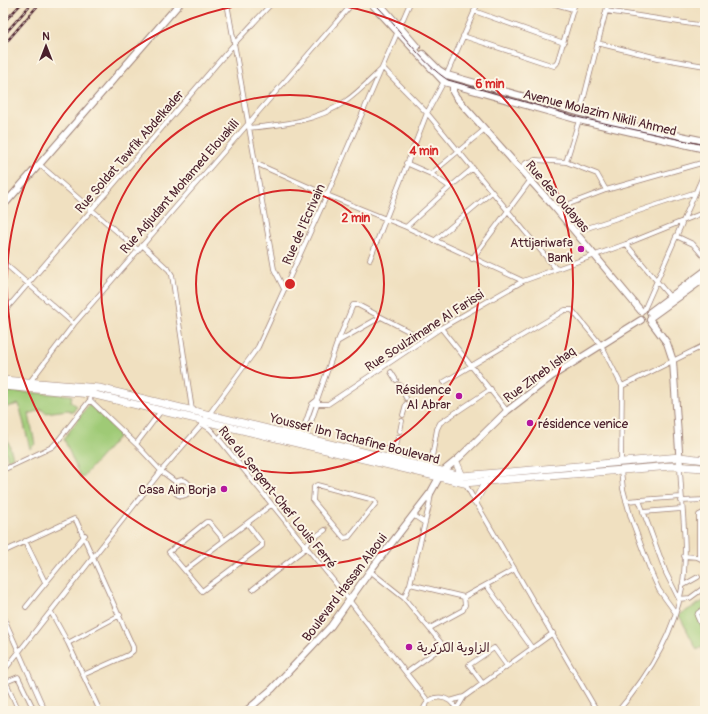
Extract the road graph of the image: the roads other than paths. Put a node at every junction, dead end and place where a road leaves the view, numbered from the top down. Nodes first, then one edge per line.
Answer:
1 (180, 3) edge
2 (227, 3) edge
3 (272, 3) edge
4 (353, 3) edge
5 (371, 3) edge
6 (379, 3) edge
7 (410, 3) edge
8 (478, 3) edge
9 (551, 3) edge
10 (575, 3) edge
11 (608, 3) edge
12 (573, 9) junction
13 (606, 10) junction
14 (474, 12) junction
15 (705, 26) edge
16 (399, 28) junction
17 (463, 36) junction
18 (564, 43) junction
19 (597, 43) junction
20 (234, 44) junction
21 (705, 66) edge
22 (383, 68) junction
23 (447, 75) junction
24 (444, 82) junction
25 (455, 85) junction
26 (427, 113) junction
27 (580, 113) junction
28 (579, 120) junction
29 (248, 123) junction
30 (249, 128) junction
31 (485, 129) junction
32 (705, 140) edge
33 (705, 149) edge
34 (458, 150) junction
35 (566, 162) junction
36 (705, 162) edge
37 (255, 163) junction
38 (406, 163) junction
39 (39, 164) junction
40 (473, 168) junction
41 (520, 169) junction
42 (705, 171) edge
43 (431, 174) junction
44 (530, 181) junction
45 (450, 187) junction
46 (606, 190) junction
47 (492, 192) junction
48 (696, 192) junction
49 (327, 195) junction
50 (3, 206) edge
51 (556, 209) junction
52 (92, 210) junction
53 (507, 211) junction
54 (705, 212) edge
55 (384, 218) junction
56 (683, 220) junction
57 (406, 227) junction
58 (575, 232) junction
59 (676, 236) junction
60 (434, 241) junction
61 (626, 244) junction
62 (142, 245) junction
63 (138, 250) junction
64 (594, 255) junction
65 (705, 258) edge
66 (370, 259) dead end
67 (472, 259) junction
68 (3, 262) edge
69 (556, 269) junction
70 (705, 271) edge
71 (705, 278) edge
72 (523, 281) junction
73 (658, 281) junction
74 (28, 284) junction
75 (284, 289) junction
76 (670, 297) junction
77 (3, 313) edge
78 (647, 314) junction
79 (379, 318) junction
80 (641, 320) junction
81 (74, 324) junction
82 (441, 328) junction
83 (412, 333) dead end
84 (337, 343) junction
85 (601, 345) junction
86 (705, 345) edge
87 (673, 361) junction
88 (471, 365) junction
89 (391, 372) dead end
90 (3, 380) edge
91 (396, 380) dead end
92 (444, 382) dead end
93 (28, 385) junction
94 (400, 385) dead end
95 (3, 386) edge
96 (622, 386) junction
97 (491, 389) junction
98 (90, 397) junction
99 (406, 398) dead end
100 (317, 400) junction
101 (312, 404) junction
102 (406, 404) dead end
103 (318, 405) junction
104 (161, 411) junction
105 (506, 411) junction
106 (193, 415) junction
107 (209, 415) junction
108 (403, 415) dead end
109 (402, 421) dead end
110 (203, 422) junction
111 (227, 427) junction
112 (400, 431) dead end
113 (398, 438) dead end
114 (219, 439) junction
115 (302, 441) junction
116 (136, 444) junction
117 (396, 447) tunnel mouth
118 (680, 457) junction
119 (705, 460) edge
120 (458, 461) junction
121 (621, 462) junction
122 (680, 466) junction
123 (430, 468) junction
124 (705, 468) edge
125 (3, 470) edge
126 (621, 470) junction
127 (161, 471) junction
128 (444, 476) junction
129 (463, 480) junction
130 (486, 481) junction
131 (177, 483) dead end
132 (432, 489) junction
133 (681, 499) junction
134 (639, 500) junction
135 (705, 500) edge
136 (476, 502) junction
137 (626, 502) junction
138 (271, 505) junction
139 (682, 509) junction
140 (642, 512) junction
141 (705, 512) edge
142 (413, 515) junction
143 (425, 522) junction
144 (247, 523) junction
145 (331, 525) joint
146 (325, 530) tunnel mouth
147 (85, 535) junction
148 (315, 538) dead end
149 (224, 540) junction
150 (25, 541) junction
151 (310, 541) dead end
152 (305, 547) junction
153 (3, 552) edge
154 (93, 556) junction
155 (684, 556) junction
156 (699, 557) junction
157 (705, 561) edge
158 (515, 569) junction
159 (185, 570) junction
160 (370, 571) junction
161 (698, 577) dead end
162 (45, 582) junction
163 (410, 584) junction
164 (487, 586) junction
165 (682, 586) junction
166 (705, 588) edge
167 (253, 589) dead end
168 (464, 597) junction
169 (404, 598) junction
170 (679, 599) junction
171 (349, 600) junction
172 (26, 607) dead end
173 (705, 608) edge
174 (51, 612) junction
175 (675, 612) junction
176 (3, 616) edge
177 (120, 616) junction
178 (430, 628) junction
179 (552, 633) junction
180 (705, 634) edge
181 (68, 643) junction
182 (532, 648) junction
183 (20, 651) junction
184 (507, 666) junction
185 (3, 672) edge
186 (406, 673) junction
187 (83, 675) junction
188 (482, 684) junction
189 (464, 697) junction
190 (428, 701) junction
191 (450, 701) junction
192 (45, 709) edge
193 (32, 710) edge
194 (457, 710) edge
195 (19, 711) edge
196 (100, 711) edge
197 (246, 711) edge
198 (423, 711) edge
199 (597, 711) edge
200 (618, 711) edge

1 - 39 street
2 - 20 street
3 - 20 street, Rue Soldat Tawfik Abdelkader
4 - 29 street, Rue Adjudant Mohamed Elouakili
5 - 16 street
6 - 16 street
7 - 16 street, Rue de l'Ecrivain
8 - 14 street
9 - 12 street
10 - 12 street
11 - 13 street
12 - 18 street
13 - 15 street
13 - 19 street
14 - 17 street
14 - 18 street
16 - 22 street, Rue de l'Ecrivain
16 - 23 street
16 - 24 street
17 - 18 street
17 - 23 street
19 - 21 street
19 - 27 street
20 - 29 street
20 - 52 street, Rue Soldat Tawfik Abdelkader
22 - 26 street
22 - 30 street
22 - 49 street, Rue de l'Ecrivain
23 - 24 street
23 - 27 street, Avenue Molazim Nikili Ahmed
24 - 25 street, Avenue Molazim Nikili Ahmed
24 - 26 street
25 - 28 street, Avenue Molazim Nikili Ahmed
25 - 31 street, Rue des Oudayas
26 - 34 street
26 - 38 street
27 - 32 street, Avenue Molazim Nikili Ahmed
28 - 33 street, Avenue Molazim Nikili Ahmed
28 - 35 street
29 - 30 street
29 - 62 street, Rue Adjudant Mohamed Elouakili
30 - 37 street
31 - 34 street
31 - 41 street, Rue des Oudayas
34 - 40 street
34 - 43 street
35 - 41 street
35 - 46 street
36 - 46 street
37 - 49 street
37 - 75 street
38 - 43 street
38 - 55 street
39 - 50 street
39 - 52 street
40 - 45 street
40 - 47 street
41 - 44 street, Rue des Oudayas
42 - 48 street
43 - 45 street
44 - 51 street, Rue des Oudayas
44 - 53 street
45 - 57 street
46 - 51 street
47 - 53 street
47 - 60 street
48 - 56 street
48 - 58 street
49 - 55 street
49 - 75 street, Rue de l'Ecrivain
51 - 58 street, Rue des Oudayas
52 - 63 street
52 - 74 street, Rue Soldat Tawfik Abdelkader
53 - 67 street
53 - 69 street
54 - 56 street, Rue Soulzimane Al Farissi
55 - 57 street
55 - 66 street
56 - 59 street
56 - 61 street, Rue Soulzimane Al Farissi
57 - 60 street
58 - 64 street, Rue des Oudayas
59 - 65 street
59 - 73 street
60 - 67 street
61 - 64 street, Rue Soulzimane Al Farissi
61 - 73 street
62 - 63 street, Rue Adjudant Mohamed Elouakili
62 - 106 street
63 - 81 street, Rue Adjudant Mohamed Elouakili
64 - 69 street, Rue Soulzimane Al Farissi
64 - 78 street, Rue des Oudayas
67 - 72 street
68 - 74 street
69 - 72 street, Rue Soulzimane Al Farissi
70 - 76 street
71 - 78 street
72 - 82 street, Rue Soulzimane Al Farissi
73 - 76 street
73 - 78 street
74 - 77 street, Rue Soldat Tawfik Abdelkader
74 - 81 street
75 - 107 street, Rue de l'Ecrivain
76 - 78 street
78 - 80 street
78 - 80 street
78 - 87 street, Rue des Oudayas
79 - 83 street
79 - 84 street
79 - 84 street
80 - 85 street, Rue Zineb Ishaq
81 - 93 street, Rue Adjudant Mohamed Elouakili
82 - 88 street
82 - 103 street, Rue Soulzimane Al Farissi
84 - 100 street
85 - 88 street
85 - 96 street
85 - 105 street, Rue Zineb Ishaq
86 - 87 street
87 - 96 street
87 - 118 street, Rue des Oudayas
88 - 92 street
88 - 97 street
89 - 91 street
90 - 93 main road, Youssef Ibn Tachafine Boulevard
93 - 95 main road, Youssef Ibn Tachafine Boulevard
93 - 98 main road, Youssef Ibn Tachafine Boulevard
93 - 106 main road, Youssef Ibn Tachafine Boulevard
94 - 99 street
96 - 121 street
97 - 105 street
97 - 123 street
98 - 104 main road, Youssef Ibn Tachafine Boulevard
98 - 116 street
98 - 125 street
100 - 101 street
100 - 103 street
101 - 103 street, Rue Soulzimane Al Farissi
101 - 115 street
102 - 108 street
103 - 115 street
104 - 106 main road, Youssef Ibn Tachafine Boulevard
104 - 116 street
105 - 120 street, Rue Zineb Ishaq
106 - 107 main road, Youssef Ibn Tachafine Boulevard
106 - 110 main road, Youssef Ibn Tachafine Boulevard
107 - 110 street, Rue de l'Ecrivain
107 - 115 main road, Youssef Ibn Tachafine Boulevard
109 - 112 street
110 - 111 main road, Youssef Ibn Tachafine Boulevard
110 - 114 street, Rue du Sergent-Chef Louis Ferré
110 - 127 street, Rue de l'Ecrivain
111 - 114 street
111 - 115 main road, Youssef Ibn Tachafine Boulevard
113 - 117 street
114 - 138 street, Rue du Sergent-Chef Louis Ferré
115 - 123 main road, Youssef Ibn Tachafine Boulevard
115 - 128 main road, Youssef Ibn Tachafine Boulevard
116 - 127 street
118 - 119 main road, Youssef Ibn Tachafine Boulevard
118 - 121 main road, Youssef Ibn Tachafine Boulevard
118 - 122 street, Rue des Oudayas
120 - 128 street, Rue Zineb Ishaq
120 - 129 main road
121 - 129 main road, Youssef Ibn Tachafine Boulevard
122 - 124 main road, Youssef Ibn Tachafine Boulevard
122 - 126 main road, Youssef Ibn Tachafine Boulevard
122 - 133 street
123 - 128 main road, Youssef Ibn Tachafine Boulevard
126 - 130 main road, Youssef Ibn Tachafine Boulevard
126 - 137 street
127 - 131 street
127 - 154 street, Rue de l'Ecrivain
128 - 129 main road, Youssef Ibn Tachafine Boulevard
128 - 132 street, Boulevard Hassan Alaoui
129 - 130 main road, Youssef Ibn Tachafine Boulevard
129 - 136 street
130 - 136 main road
132 - 142 street, Boulevard Hassan Alaoui
132 - 143 street
133 - 134 street
133 - 135 street
133 - 139 street
134 - 137 street
134 - 140 street
136 - 158 street
137 - 175 street
138 - 144 street
138 - 152 street, Rue du Sergent-Chef Louis Ferré
139 - 140 street
139 - 155 street
140 - 170 street
141 - 156 street
142 - 143 street
142 - 160 street, Boulevard Hassan Alaoui
143 - 163 street
144 - 149 street
144 - 159 street
145 - 145 street
146 - 148 street
147 - 150 street
147 - 154 street
147 - 162 street
149 - 159 street
149 - 159 street
150 - 153 street
150 - 162 street
151 - 152 street
152 - 167 street
152 - 171 street, Rue du Sergent-Chef Louis Ferré
154 - 174 street, Rue de l'Ecrivain
154 - 177 street
155 - 156 street
155 - 165 street
156 - 157 street
158 - 164 street
158 - 179 street
160 - 169 street
160 - 171 street, Boulevard Hassan Alaoui
161 - 165 street
162 - 172 street
163 - 168 street
163 - 169 street
164 - 168 street
164 - 182 street
165 - 170 street
166 - 170 street
168 - 178 street
169 - 178 street
170 - 175 street
171 - 186 street, Rue du Sergent-Chef Louis Ferré
171 - 197 street, Boulevard Hassan Alaoui
173 - 180 street
174 - 181 street
174 - 183 street, Rue de l'Ecrivain
175 - 200 street
176 - 183 street
177 - 181 street
177 - 187 street
178 - 186 street
179 - 182 street
179 - 199 street
181 - 187 street
182 - 184 street
183 - 185 street, Rue de l'Ecrivain
183 - 192 street
184 - 188 street
184 - 188 street
186 - 190 street, Rue du Sergent-Chef Louis Ferré
187 - 196 street
188 - 189 street
189 - 191 street
189 - 194 street
190 - 191 street
190 - 198 street
191 - 194 street
192 - 193 street
193 - 195 street

